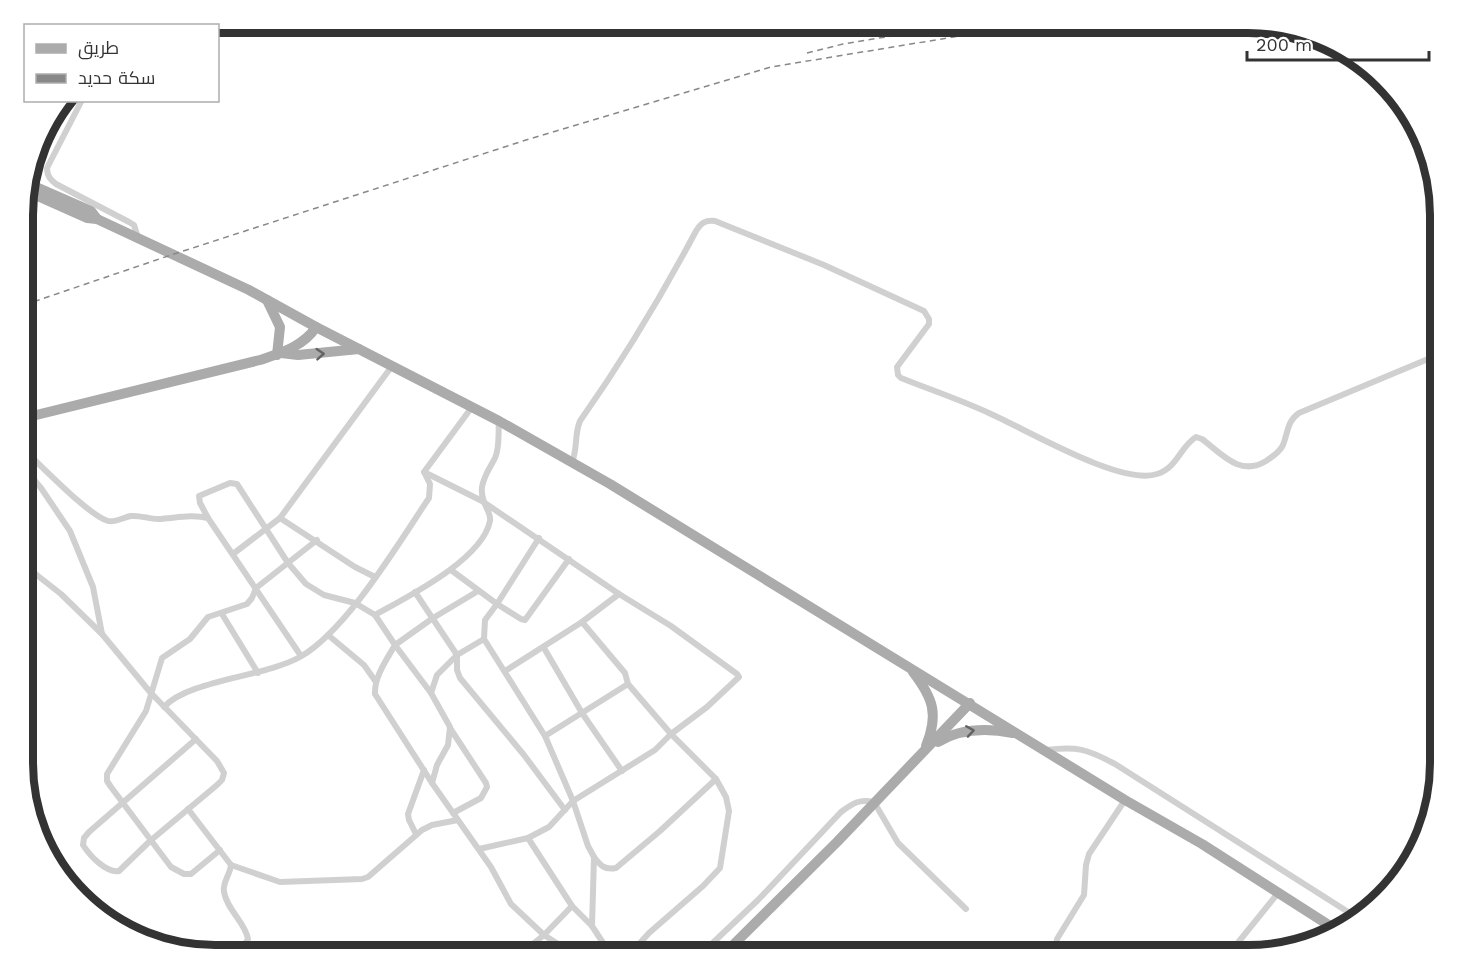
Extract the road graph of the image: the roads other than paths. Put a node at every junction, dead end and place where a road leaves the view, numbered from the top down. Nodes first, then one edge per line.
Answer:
1 (81, 102) edge
2 (36, 187) edge
3 (35, 195) edge
4 (97, 219) junction
5 (138, 238) junction
6 (267, 300) junction
7 (316, 327) junction
8 (359, 349) junction
9 (279, 354) junction
10 (1430, 358) edge
11 (392, 366) junction
12 (472, 407) junction
13 (33, 416) edge
14 (499, 421) junction
15 (33, 458) edge
16 (572, 462) junction
17 (424, 472) junction
18 (33, 479) edge
19 (482, 501) junction
20 (208, 518) junction
21 (280, 518) junction
22 (265, 529) junction
23 (539, 538) junction
24 (317, 540) junction
25 (232, 555) junction
26 (569, 559) junction
27 (288, 562) junction
28 (451, 570) junction
29 (33, 572) edge
30 (375, 577) junction
31 (256, 588) junction
32 (478, 591) junction
33 (415, 592) junction
34 (619, 594) junction
35 (355, 603) junction
36 (497, 604) junction
37 (222, 614) junction
38 (375, 615) junction
39 (433, 618) junction
40 (582, 622) junction
41 (102, 634) junction
42 (328, 634) junction
43 (484, 639) junction
44 (395, 645) junction
45 (544, 648) junction
46 (457, 655) junction
47 (301, 656) junction
48 (907, 665) junction
49 (505, 672) junction
50 (258, 673) junction
51 (376, 682) junction
52 (628, 684) junction
53 (150, 692) junction
54 (430, 693) junction
55 (970, 704) junction
56 (164, 707) junction
57 (582, 713) junction
58 (450, 727) junction
59 (671, 734) junction
60 (1018, 734) junction
61 (545, 736) junction
62 (196, 739) junction
63 (924, 750) junction
64 (1045, 750) junction
65 (424, 770) junction
66 (622, 771) junction
67 (716, 779) junction
68 (432, 783) junction
69 (1125, 800) junction
70 (573, 801) junction
71 (122, 802) junction
72 (874, 802) junction
73 (189, 809) junction
74 (565, 810) junction
75 (453, 813) junction
76 (458, 820) junction
77 (416, 834) junction
78 (528, 838) junction
79 (150, 841) junction
80 (479, 849) junction
81 (220, 850) junction
82 (594, 857) junction
83 (231, 865) junction
84 (1278, 893) junction
85 (572, 906) junction
86 (966, 909) dead end
87 (1350, 913) edge
88 (592, 926) junction
89 (1328, 926) edge
90 (544, 935) junction
91 (244, 945) edge
92 (532, 945) edge
93 (562, 945) edge
94 (604, 945) edge
95 (639, 945) edge
96 (711, 945) edge
97 (733, 945) edge
98 (1056, 945) edge
99 (1237, 945) edge

1 - 5 street
2 - 4 main road
3 - 4 main road
4 - 5 main road
5 - 6 main road
6 - 7 main road
6 - 9 main road
7 - 8 main road
7 - 9 main road
9 -> 8 main road
8 - 11 main road
9 - 13 main road
10 - 16 street
11 - 12 main road
11 - 21 street
12 - 14 main road
12 - 17 street
14 - 16 main road
14 - 19 street
15 - 20 street
16 - 48 main road
17 - 19 street
17 - 30 street
18 - 41 street
19 - 23 street
19 - 28 street
20 - 22 street
20 - 25 street
21 - 22 street
21 - 24 street
22 - 25 street
22 - 27 street
23 - 26 street
23 - 36 street
24 - 27 street
24 - 30 street
25 - 31 street
26 - 34 street
26 - 36 street
27 - 31 street
27 - 35 street
28 - 32 street
28 - 33 street
29 - 41 street
30 - 35 street
31 - 37 street
31 - 47 street
32 - 36 street
32 - 39 street
33 - 38 street
33 - 39 street
34 - 40 street
34 - 59 street
35 - 38 street
35 - 42 street
36 - 43 street
37 - 50 street
37 - 53 street
38 - 44 street
39 - 44 street
39 - 46 street
40 - 45 street
40 - 52 street
41 - 53 street
42 - 47 street
42 - 51 street
43 - 46 street
43 - 49 street
44 - 51 street
44 - 54 street
45 - 49 street
45 - 57 street
46 - 54 street
46 - 74 street
47 - 50 street
48 - 55 main road
48 - 63 main road
49 - 61 street
50 - 56 street
51 - 65 street
52 - 57 street
52 - 59 street
53 - 56 street
53 - 71 street
54 - 58 street
55 - 60 main road
55 - 63 main road
56 - 62 street
57 - 61 street
57 - 66 street
58 - 68 street
58 - 75 street
59 - 66 street
59 - 67 street
63 -> 60 main road
60 - 64 main road
61 - 70 street
62 - 71 street
62 - 73 street
63 - 72 main road
64 - 69 main road
64 - 87 street
65 - 68 street
65 - 77 street
66 - 70 street
67 - 82 street
67 - 95 street
68 - 75 street
69 - 84 main road
69 - 98 street
70 - 74 street
70 - 82 street
71 - 79 street
71 - 79 street
72 - 86 street
72 - 96 street
72 - 97 main road
73 - 79 street
73 - 81 street
74 - 78 street
75 - 76 street
76 - 77 street
76 - 80 street
77 - 83 street
78 - 80 street
78 - 85 street
79 - 81 street
80 - 90 street
81 - 83 street
82 - 88 street
83 - 91 street
84 - 89 main road
84 - 99 street
85 - 88 street
85 - 90 street
88 - 94 street
90 - 92 street
90 - 93 street

